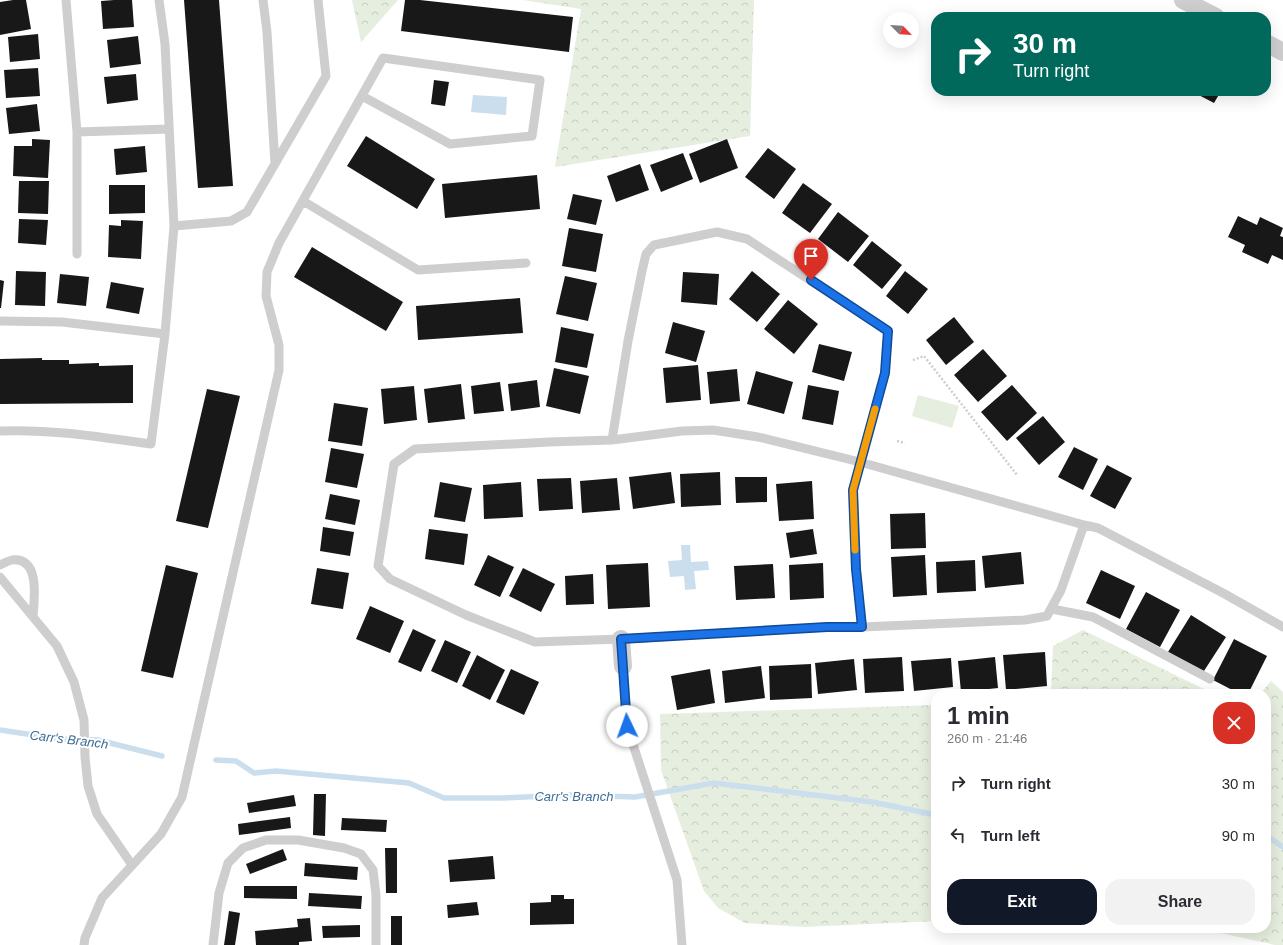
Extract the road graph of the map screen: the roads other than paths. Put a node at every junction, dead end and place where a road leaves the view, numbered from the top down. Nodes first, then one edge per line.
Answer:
1 (66, 0) edge
2 (159, 0) edge
3 (263, 0) edge
4 (318, 0) edge
5 (1194, 2) edge
6 (1209, 12) edge
7 (1271, 46) edge
8 (1283, 52) edge
9 (362, 96) junction
10 (169, 129) junction
11 (77, 132) junction
12 (275, 164) junction
13 (303, 201) junction
14 (174, 226) junction
15 (77, 254) dead end
16 (526, 263) dead end
17 (0, 322) edge
18 (165, 334) junction
19 (0, 431) edge
20 (612, 440) junction
21 (860, 462) junction
22 (1084, 525) junction
23 (0, 564) edge
24 (0, 577) edge
25 (1052, 609) junction
26 (33, 617) junction
27 (862, 627) junction
28 (1283, 627) edge
29 (621, 639) junction
30 (623, 666) joint
31 (1210, 679) dead end
32 (132, 866) junction
33 (84, 945) edge
34 (213, 945) edge
35 (376, 945) edge
36 (682, 945) edge

1 - 11 lane
2 - 10 lane
3 - 12 lane
4 - 12 lane
5 - 6 street
7 - 8 street
9 - 9 lane
9 - 13 lane
10 - 11 lane
10 - 14 lane
11 - 15 lane
12 - 14 lane
13 - 16 lane
13 - 32 lane
14 - 18 lane
17 - 18 lane
18 - 19 lane
20 - 21 lane
20 - 21 lane
20 - 29 lane
21 - 22 lane
21 - 27 lane
22 - 25 lane
22 - 28 lane
23 - 26 lane
24 - 26 lane
25 - 27 lane
25 - 31 lane
26 - 32 lane
27 - 29 lane
29 - 30 street
30 - 36 lane
32 - 33 lane
34 - 35 lane

